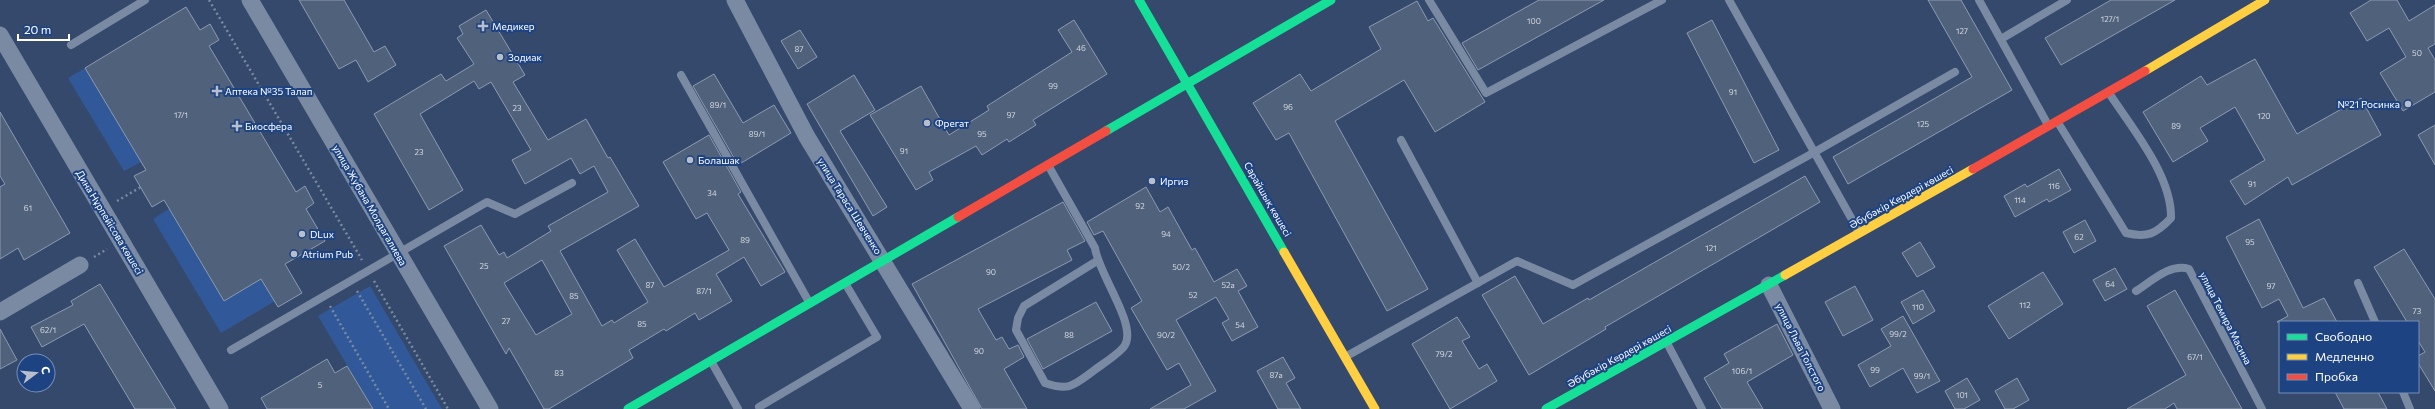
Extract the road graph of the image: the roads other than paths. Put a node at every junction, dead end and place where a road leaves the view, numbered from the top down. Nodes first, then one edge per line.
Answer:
1 (145, 0) edge
2 (250, 0) edge
3 (735, 0) edge
4 (1139, 0) edge
5 (1331, 0) edge
6 (1429, 0) edge
7 (1662, 0) edge
8 (1729, 0) edge
9 (1979, 0) edge
10 (2067, 0) edge
11 (2265, 0) edge
12 (0, 35) edge
13 (2001, 39) junction
14 (71, 45) dead end
15 (1955, 72) dead end
16 (681, 76) dead end
17 (1188, 82) junction
18 (2109, 92) junction
19 (2053, 124) junction
20 (1401, 140) dead end
21 (1813, 153) junction
22 (1047, 164) junction
23 (572, 183) dead end
24 (1859, 233) junction
25 (398, 252) junction
26 (883, 260) junction
27 (1096, 261) junction
28 (80, 265) road end
29 (844, 283) junction
30 (1478, 283) junction
31 (2358, 283) dead end
32 (1769, 285) junction
33 (2136, 291) dead end
34 (810, 302) junction
35 (0, 312) edge
36 (2375, 321) edge
37 (1666, 342) junction
38 (231, 350) dead end
39 (1345, 356) junction
40 (710, 360) junction
41 (2403, 393) edge
42 (759, 407) dead end
43 (220, 409) edge
44 (490, 409) edge
45 (628, 409) edge
46 (738, 409) edge
47 (972, 409) edge
48 (1375, 409) edge
49 (1546, 409) edge
50 (1702, 409) edge
51 (1832, 409) edge
52 (2262, 409) edge
53 (2410, 409) edge

1 - 14 lane
2 - 25 street, улица Жубана Молдагалиева
3 - 26 street, улица Тараса Шевченко
4 - 17 street, Сарайшық көшесі
5 - 17 street
6 - 7 lane
8 - 21 lane
9 - 13 lane
10 - 13 lane
11 - 18 street, Әбубәкір Кердері көшесі
12 - 43 street, Дина Нұрпейісова көшесі
13 - 19 lane
15 - 21 lane
16 - 34 lane
17 - 22 street
17 - 39 street, Сарайшық көшесі
18 - 19 street, Әбубәкір Кердері көшесі
18 - 19 lane
19 - 24 street, Әбубәкір Кердері көшесі
20 - 30 lane
21 - 24 lane
21 - 30 lane
22 - 26 street
22 - 27 lane
23 - 25 lane
24 - 32 street, Әбубәкір Кердері көшесі
25 - 38 lane
25 - 44 street, улица Жубана Молдагалиева
26 - 29 street
26 - 47 street, улица Тараса Шевченко
27 - 27 lane
28 - 35 street
29 - 34 street
29 - 42 lane
30 - 39 lane
31 - 36 lane
32 - 37 street, Әбубәкір Кердері көшесі
32 - 51 street, улица Льва Толстого
33 - 52 lane, улица Темира Масина
34 - 40 street
37 - 49 street, Әбубәкір Кердері көшесі
37 - 50 lane
39 - 48 street, Сарайшық көшесі
40 - 45 street
40 - 46 lane
41 - 53 lane

